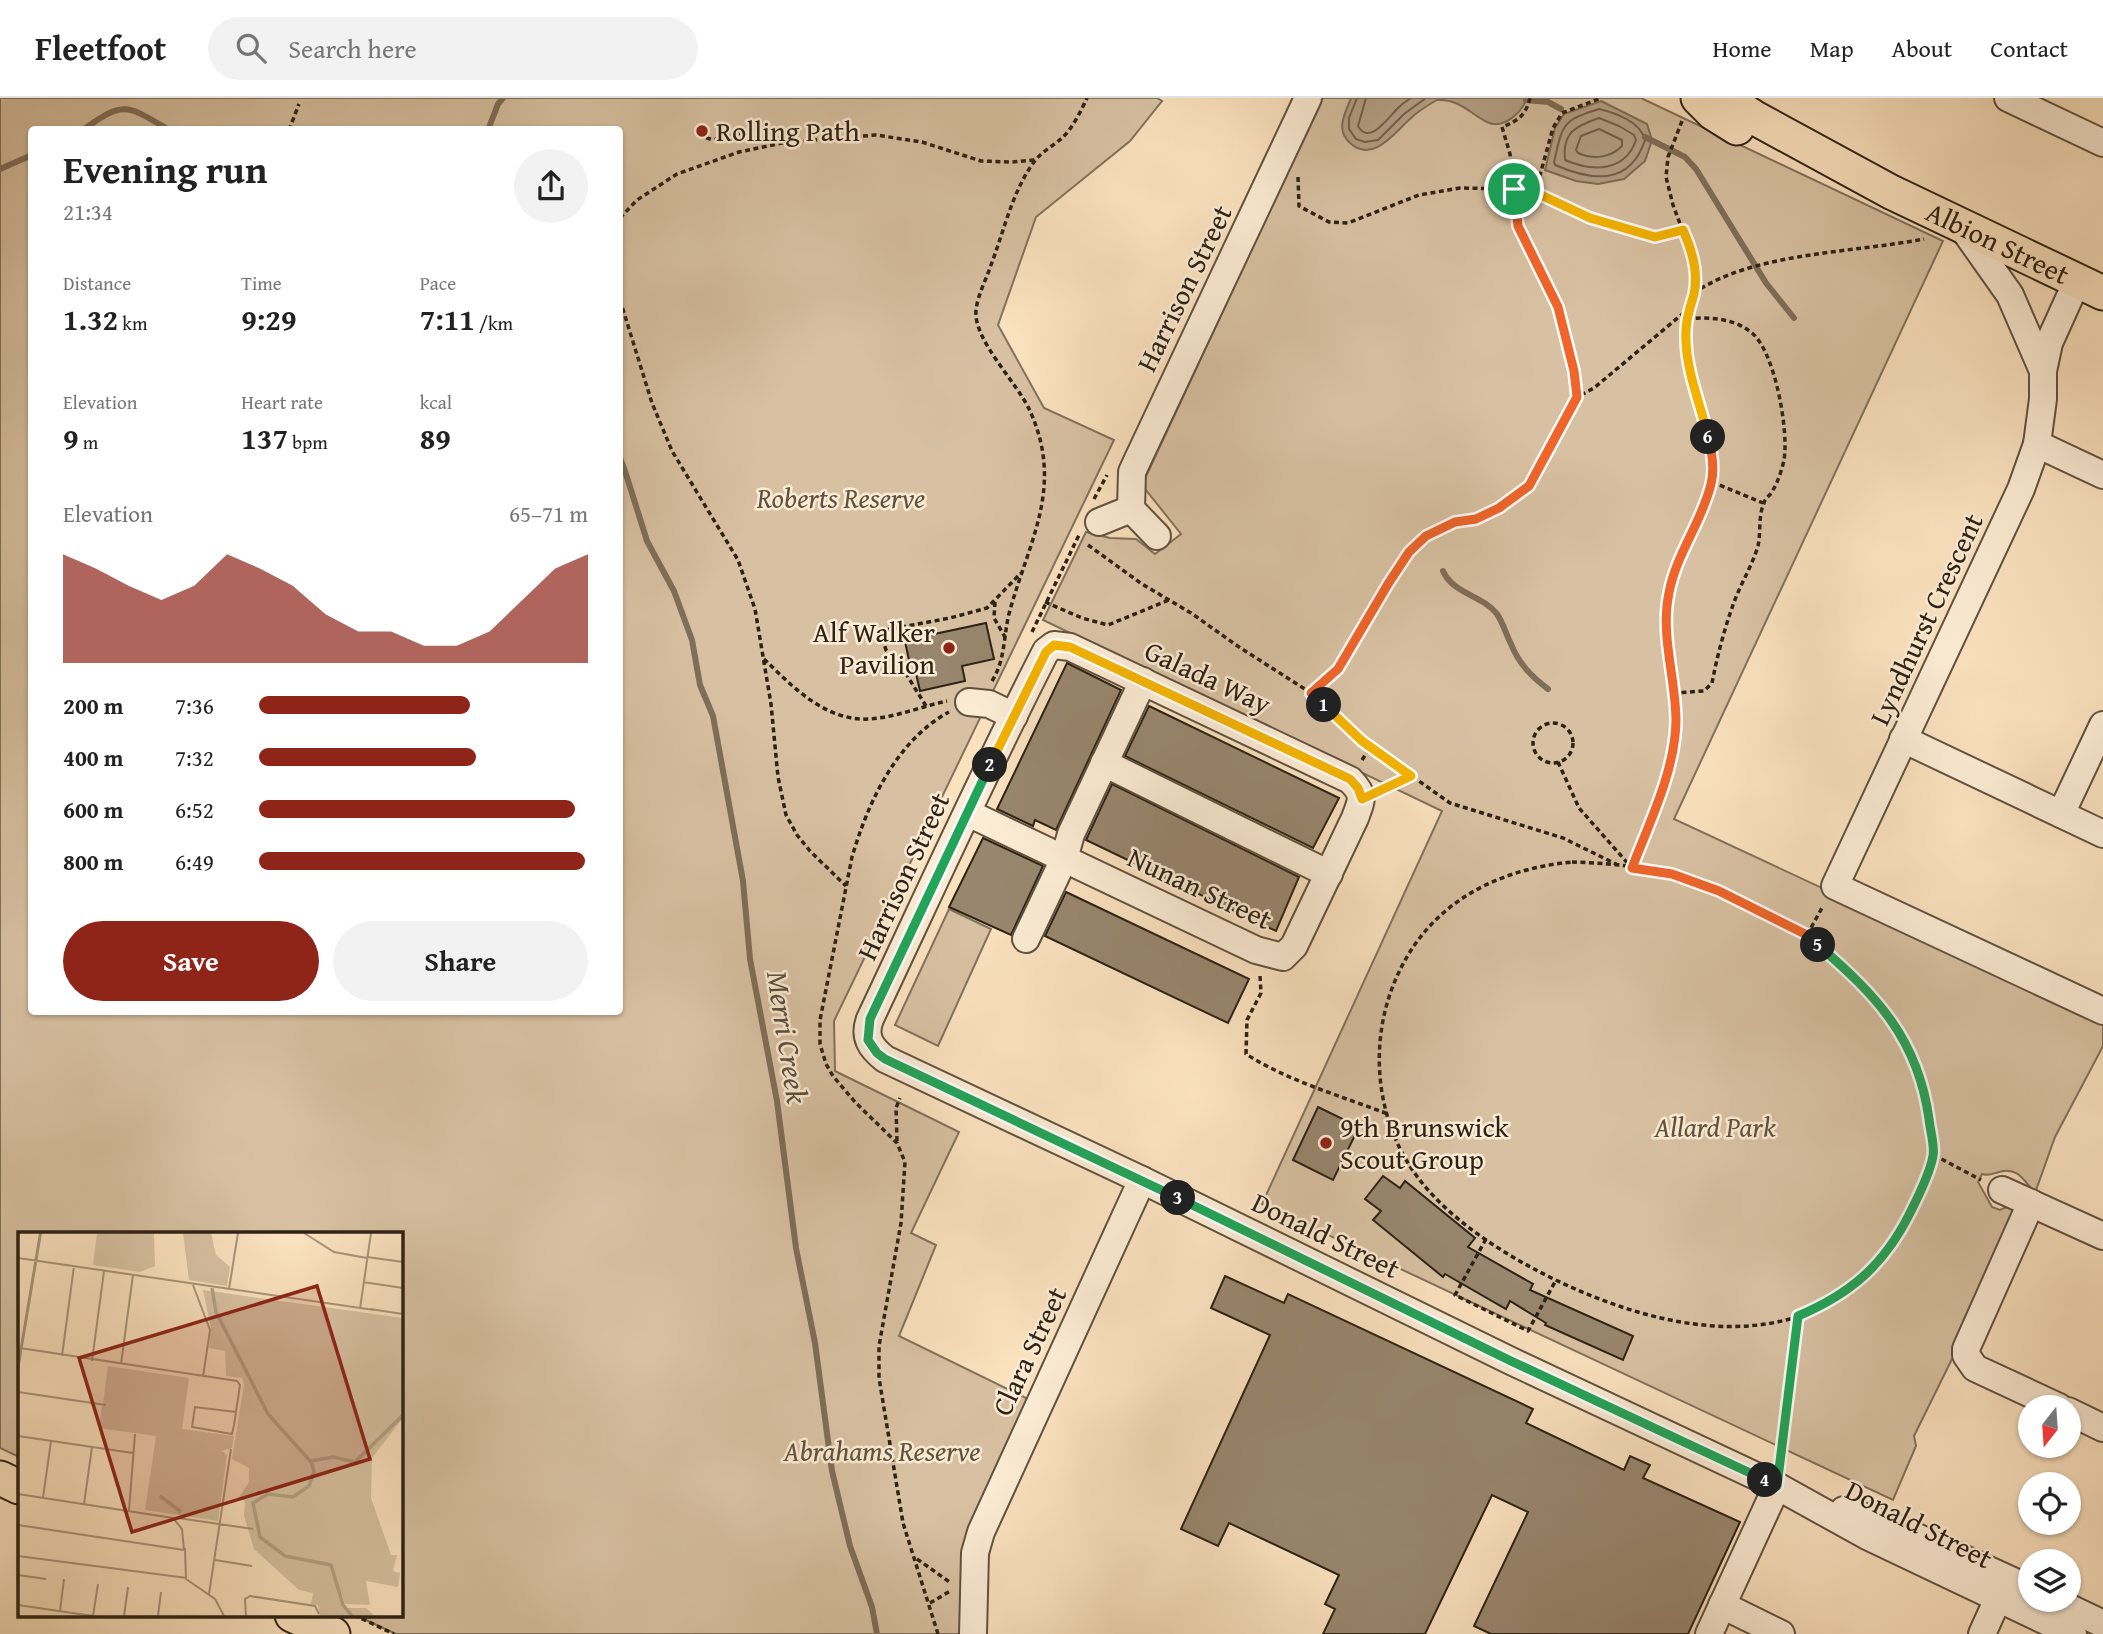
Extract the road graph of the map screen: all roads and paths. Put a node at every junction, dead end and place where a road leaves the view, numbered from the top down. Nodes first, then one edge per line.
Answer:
1 (1087, 98) edge
2 (1308, 98) edge
3 (1530, 98) edge
4 (1601, 98) edge
5 (2008, 98) edge
6 (1708, 101) edge
7 (299, 104) dead end
8 (291, 126) edge
9 (1296, 128) junction
10 (702, 131) dead end
11 (1673, 141) dead end
12 (787, 142) junction
13 (2103, 143) edge
14 (1514, 189) junction
15 (1535, 193) junction
16 (623, 215) edge
17 (1961, 225) junction
18 (1683, 230) junction
19 (1929, 238) dead end
20 (2090, 287) edge
21 (1694, 293) junction
22 (1688, 309) junction
23 (623, 310) edge
24 (1685, 319) junction
25 (2043, 371) junction
26 (1577, 397) junction
27 (2037, 444) junction
28 (1138, 459) junction
29 (2103, 475) edge
30 (1712, 482) junction
31 (1763, 503) junction
32 (1130, 509) junction
33 (1088, 521) junction
34 (1157, 536) dead end
35 (1023, 572) dead end
36 (995, 600) junction
37 (1168, 600) junction
38 (1045, 602) junction
39 (1005, 637) dead end
40 (1028, 640) dead end
41 (1054, 645) joint
42 (764, 659) junction
43 (1143, 681) junction
44 (1672, 692) junction
45 (1311, 693) junction
46 (969, 702) joint
47 (926, 706) junction
48 (1014, 716) junction
49 (2103, 725) edge
50 (1903, 739) junction
51 (1558, 762) junction
52 (1104, 763) junction
53 (1411, 776) junction
54 (1362, 799) junction
55 (968, 813) junction
56 (2061, 814) junction
57 (2103, 834) edge
58 (1065, 859) junction
59 (1620, 866) junction
60 (1632, 868) junction
61 (1329, 874) junction
62 (846, 886) dead end
63 (1835, 886) junction
64 (1807, 935) junction
65 (1026, 939) dead end
66 (1255, 950) junction
67 (2103, 1011) edge
68 (868, 1024) joint
69 (900, 1098) dead end
70 (1388, 1114) junction
71 (897, 1143) dead end
72 (1934, 1155) junction
73 (1142, 1180) junction
74 (2002, 1190) joint
75 (2031, 1203) junction
76 (2103, 1236) edge
77 (1486, 1239) junction
78 (1556, 1280) junction
79 (1798, 1316) junction
80 (2033, 1395) edge
81 (2081, 1417) edge
82 (2103, 1427) edge
83 (0, 1478) edge
84 (1777, 1486) junction
85 (18, 1487) edge
86 (916, 1558) dead end
87 (959, 1588) dead end
88 (2012, 1588) edge
89 (1722, 1605) junction
90 (2078, 1612) edge
91 (294, 1616) edge
92 (355, 1616) edge
93 (2103, 1624) edge
94 (333, 1634) edge
95 (394, 1634) edge
96 (974, 1634) edge
97 (1709, 1634) edge
98 (1781, 1634) edge
99 (1982, 1634) edge
100 (2073, 1634) edge

1 - 12 path
2 - 9 street, Harrison Street
3 - 14 path
4 - 15 path
5 - 13 street
6 - 17 main road, Albion Street
7 - 8 path
9 - 14 path
9 - 28 street, Harrison Street
10 - 12 path
11 - 18 path
12 - 16 path
14 - 15 path
14 - 26 path
15 - 18 path
17 - 20 main road, Albion Street
17 - 25 street, Lyndhurst Crescent
18 - 21 path
19 - 21 path
20 - 25 street, Lyndhurst Crescent
21 - 22 path
22 - 24 path
22 - 26 path
23 - 42 path
24 - 30 path
24 - 31 path
25 - 27 street, Lyndhurst Crescent
26 - 45 path
27 - 29 street
27 - 50 street, Lyndhurst Crescent
28 - 32 street, Harrison Street
28 - 33 path
30 - 31 path
30 - 44 path
31 - 44 path
32 - 33 street
32 - 34 street
33 - 37 path
33 - 38 path
35 - 36 path
36 - 39 path
36 - 47 path
37 - 38 path
37 - 45 path
38 - 40 path
41 - 43 street, Galada Way
41 - 48 street, Harrison Street
42 - 47 path
42 - 62 path
43 - 52 street
43 - 54 street, Galada Way
44 - 60 path
45 - 53 path
46 - 47 path
46 - 48 street
48 - 55 street, Harrison Street
49 - 56 street
50 - 56 street
50 - 63 street, Lyndhurst Crescent
51 - 51 path
51 - 60 path
52 - 58 street
52 - 61 street
53 - 54 path
53 - 59 path
54 - 61 street, Nunan Street
55 - 58 street, Nunan Street
55 - 68 street, Harrison Street
56 - 57 street
58 - 65 street
58 - 66 street, Nunan Street
59 - 60 path
59 - 70 path
60 - 64 path
61 - 66 street, Nunan Street
63 - 64 path
63 - 67 street
64 - 72 path
66 - 70 path
68 - 73 street, Donald Street
69 - 71 path
70 - 77 path
72 - 74 path
72 - 79 path
73 - 84 street, Donald Street
73 - 96 street, Clara Street
74 - 75 street
75 - 76 street
75 - 80 street
77 - 78 path
77 - 78 path
78 - 79 path
79 - 84 path
81 - 82 street
83 - 85 main road
84 - 88 street, Donald Street
84 - 89 street
86 - 87 path
88 - 99 street
88 - 100 street, Donald Street
89 - 97 street
89 - 98 street
90 - 93 street
91 - 94 main road
92 - 95 path

